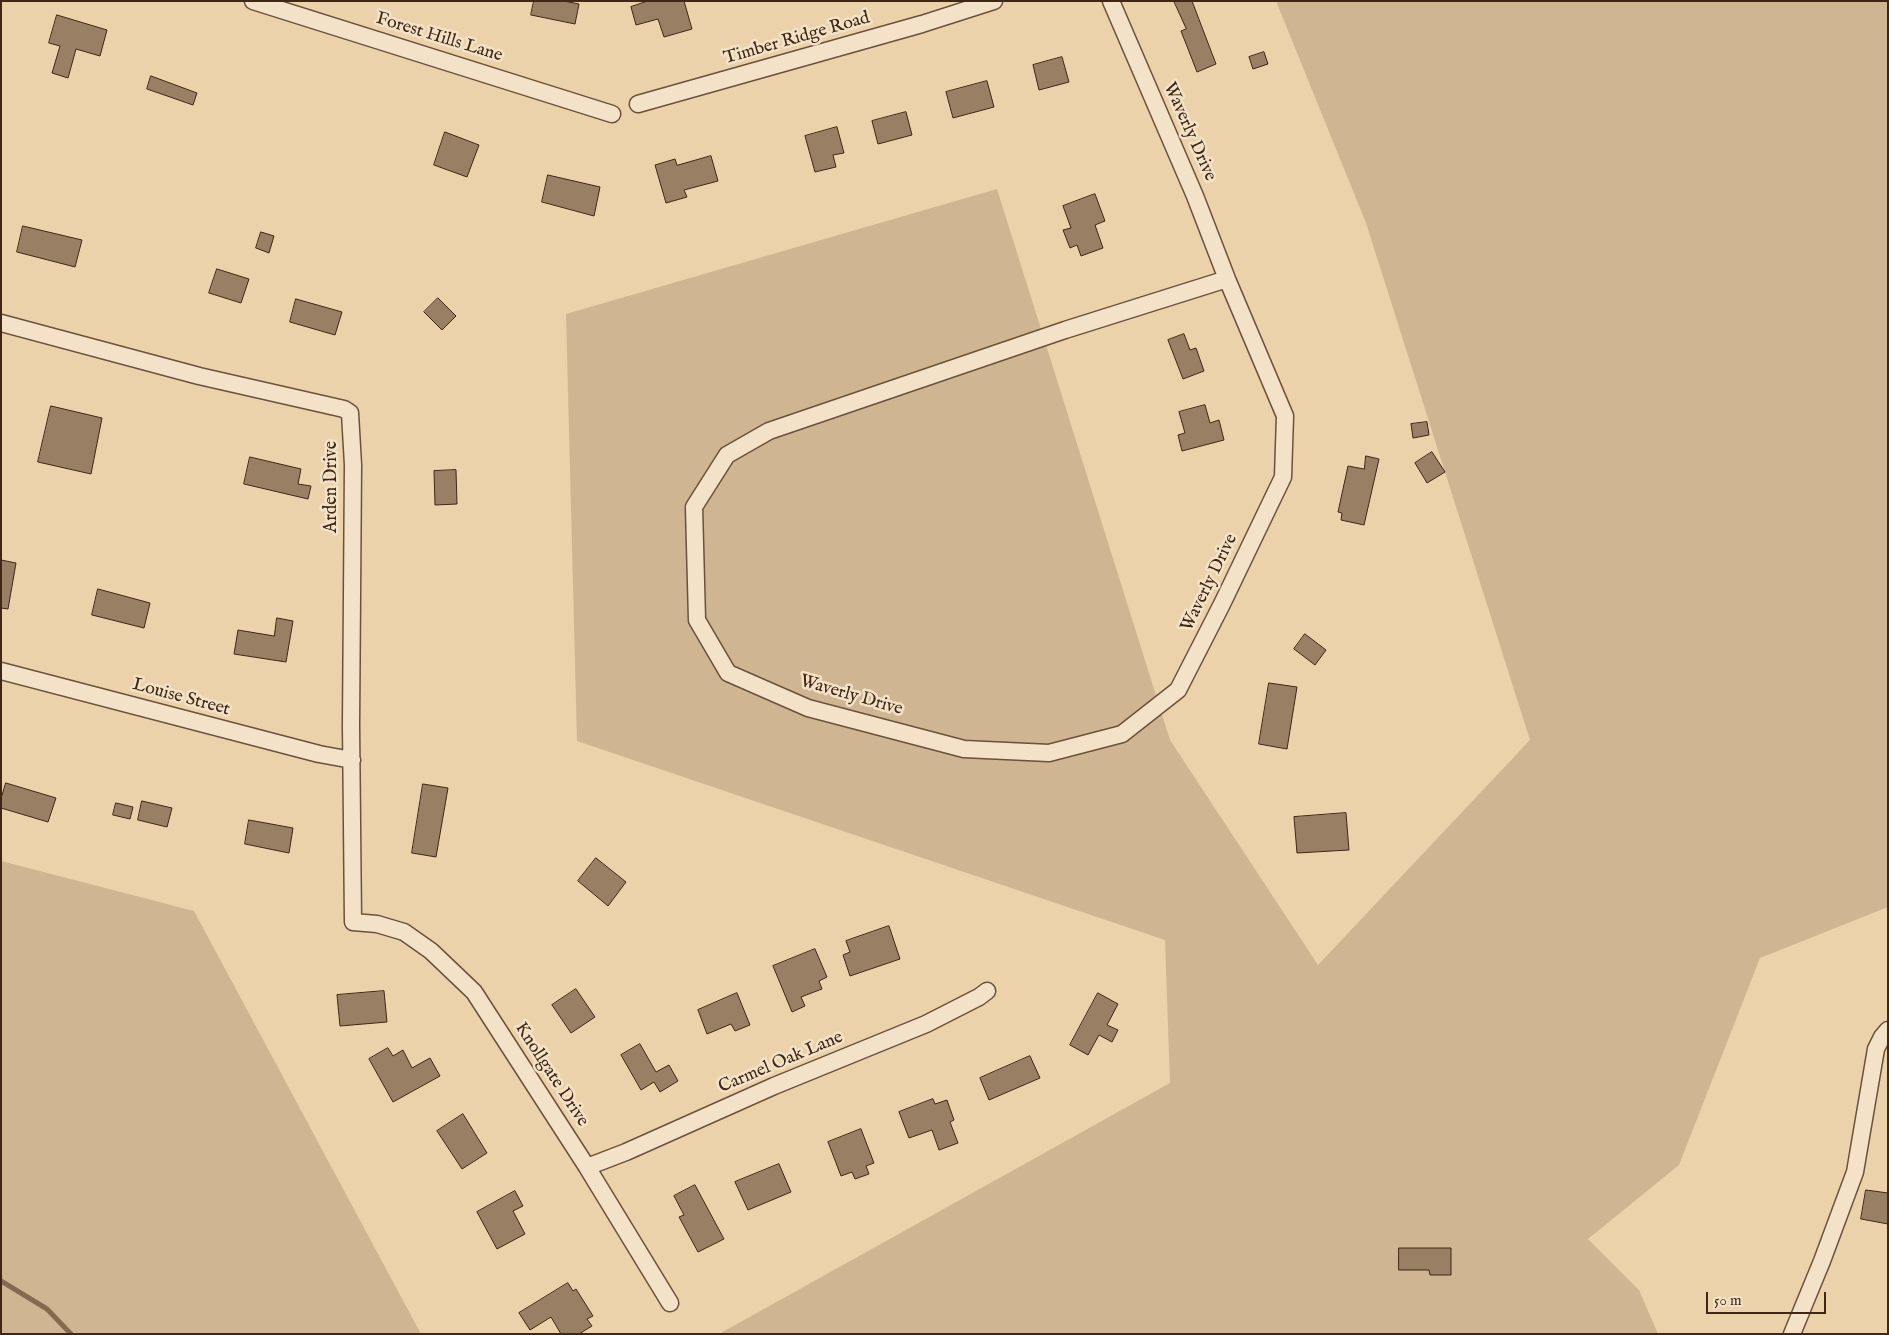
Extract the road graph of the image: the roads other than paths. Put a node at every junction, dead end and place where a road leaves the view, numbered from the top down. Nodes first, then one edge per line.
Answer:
1 (253, 1) edge
2 (994, 1) edge
3 (1112, 1) edge
4 (638, 104) dead end
5 (612, 114) dead end
6 (1227, 279) junction
7 (1, 323) edge
8 (1, 671) edge
9 (352, 760) junction
10 (353, 922) joint
11 (987, 991) dead end
12 (1888, 1030) edge
13 (587, 1167) junction
14 (670, 1303) dead end
15 (1792, 1334) edge

1 - 5 street, Forest Hills Lane
2 - 4 street, Timber Ridge Road
3 - 6 street, Waverly Drive
6 - 6 street, Waverly Drive
7 - 9 street, Arden Drive
8 - 9 street, Louise Street
9 - 10 street, Arden Drive
10 - 13 street, Knollgate Drive
11 - 13 street, Carmel Oak Lane
12 - 15 street
13 - 14 street, Knollgate Drive

